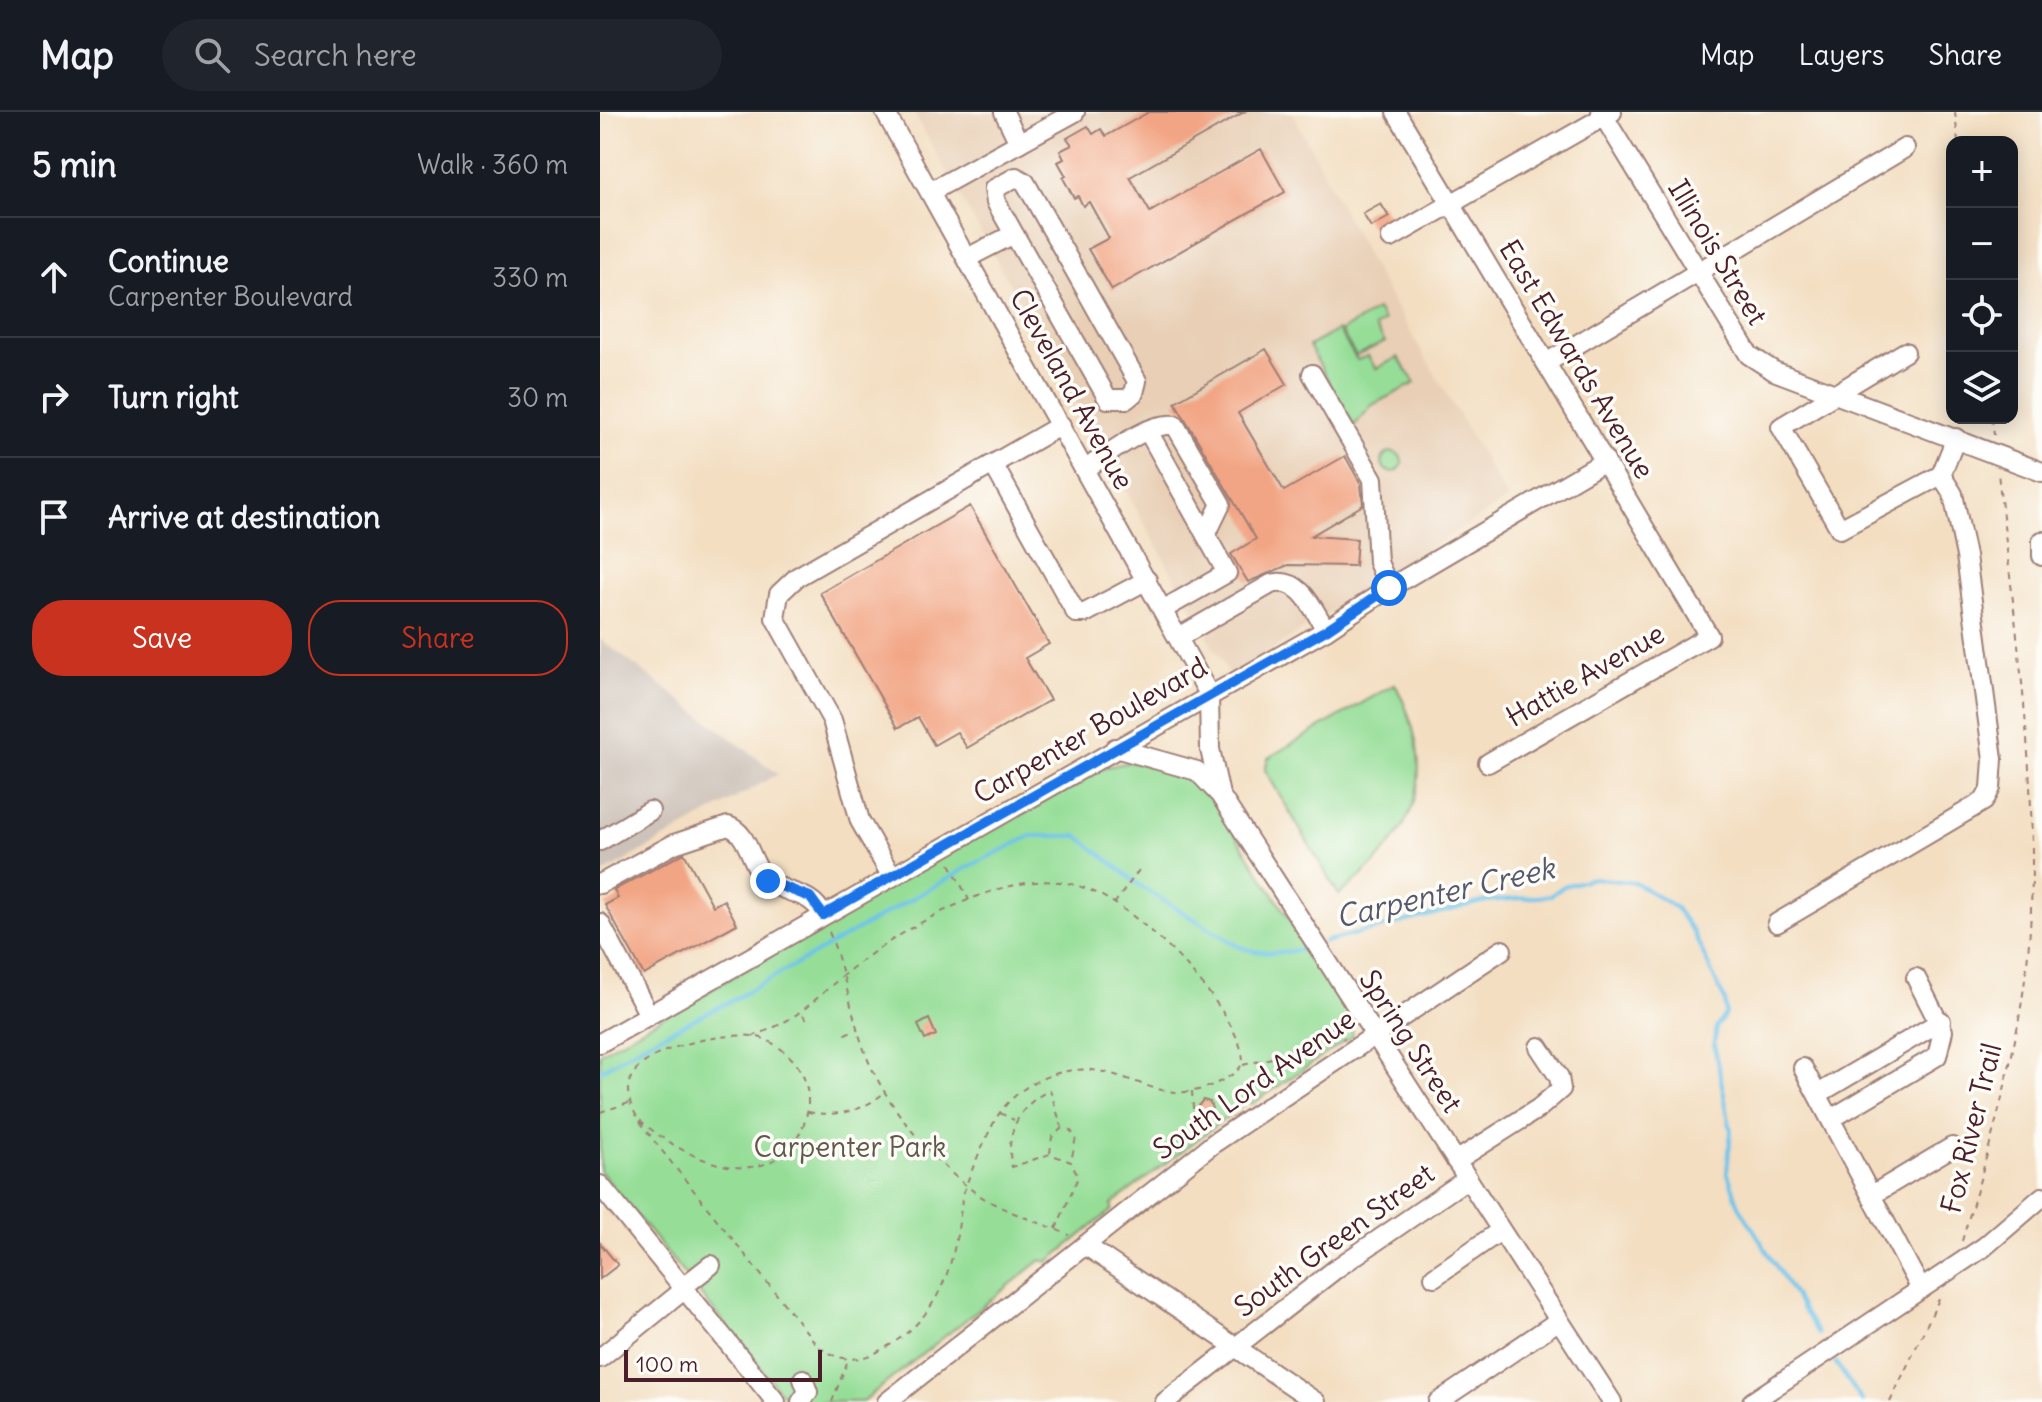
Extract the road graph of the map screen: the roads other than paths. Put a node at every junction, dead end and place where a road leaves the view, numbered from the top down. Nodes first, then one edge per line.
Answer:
1 (885, 112) edge
2 (1004, 112) edge
3 (1075, 112) edge
4 (1396, 112) edge
5 (1605, 114) edge
6 (1019, 143) junction
7 (1905, 148) dead end
8 (930, 192) junction
9 (1452, 206) junction
10 (1014, 234) junction
11 (1391, 238) dead end
12 (967, 258) junction
13 (1697, 271) junction
14 (1905, 352) dead end
15 (1546, 363) junction
16 (1312, 374) dead end
17 (1838, 394) junction
18 (1061, 425) junction
19 (1148, 431) junction
20 (1956, 438) junction
21 (1605, 461) junction
22 (993, 464) junction
23 (1085, 469) junction
24 (2042, 472) edge
25 (1941, 475) junction
26 (1206, 535) junction
27 (2042, 541) edge
28 (2042, 556) edge
29 (1147, 580) junction
30 (1389, 588) junction
31 (1164, 609) junction
32 (1326, 630) junction
33 (1709, 636) joint
34 (1179, 637) junction
35 (1209, 694) junction
36 (1115, 748) junction
37 (1488, 763) dead end
38 (1220, 795) junction
39 (650, 811) dead end
40 (600, 841) edge
41 (892, 877) junction
42 (600, 884) edge
43 (823, 915) junction
44 (600, 923) edge
45 (1777, 923) dead end
46 (1502, 950) dead end
47 (1916, 978) dead end
48 (649, 1015) junction
49 (1941, 1021) junction
50 (1373, 1035) junction
51 (600, 1043) edge
52 (1539, 1047) dead end
53 (1803, 1068) dead end
54 (1818, 1094) junction
55 (1831, 1119) junction
56 (1952, 1147) dead end
57 (1456, 1161) junction
58 (1467, 1179) junction
59 (600, 1185) edge
60 (1872, 1195) junction
61 (2042, 1197) edge
62 (1500, 1231) junction
63 (1085, 1245) junction
64 (711, 1265) dead end
65 (1434, 1277) dead end
66 (684, 1288) junction
67 (1921, 1289) junction
68 (1558, 1321) junction
69 (1234, 1347) junction
70 (600, 1358) edge
71 (803, 1379) dead end
72 (776, 1402) edge
73 (801, 1402) edge
74 (887, 1402) edge
75 (1165, 1402) edge
76 (1316, 1402) edge
77 (1438, 1402) edge
78 (1612, 1402) edge
79 (1752, 1402) edge

1 - 8 street, Cleveland Avenue
2 - 6 street
3 - 6 street
4 - 9 street, East Edwards Avenue
5 - 9 street
5 - 13 street, Illinois Street
6 - 8 street
7 - 13 street
8 - 12 street, Cleveland Avenue
9 - 11 street
9 - 15 street, East Edwards Avenue
10 - 10 street
10 - 12 street
12 - 18 street, Cleveland Avenue
13 - 15 street
13 - 17 street, Illinois Street
14 - 17 street
15 - 21 street, East Edwards Avenue
16 - 30 street
17 - 20 street, Illinois Street
17 - 25 street
18 - 22 street
18 - 23 street, Cleveland Avenue
19 - 23 street
19 - 26 street
19 - 26 street
20 - 24 street, Illinois Street
20 - 25 street
21 - 30 street, Carpenter Boulevard
21 - 33 street, East Edwards Avenue
22 - 29 street
22 - 41 street
23 - 29 street, Cleveland Avenue
25 - 45 street
26 - 31 street
27 - 28 street
29 - 31 street, Cleveland Avenue
30 - 32 street, Carpenter Boulevard
31 - 34 street, Cleveland Avenue
32 - 34 street
32 - 35 street, Carpenter Boulevard
33 - 37 street, Hattie Avenue
34 - 35 street, Cleveland Avenue
35 - 36 street, Carpenter Boulevard
35 - 38 street, Spring Street
36 - 38 street
36 - 41 street, Carpenter Boulevard
38 - 50 street, Spring Street
39 - 40 street
41 - 43 street, Carpenter Boulevard
42 - 43 street
43 - 48 street, Carpenter Boulevard
44 - 48 street
46 - 50 street, South Lord Avenue
47 - 49 street
48 - 51 street, Carpenter Boulevard
49 - 54 street
49 - 55 street
50 - 57 street, Spring Street
50 - 63 street, South Lord Avenue
52 - 57 street
53 - 54 street
54 - 55 street
55 - 60 street
56 - 60 street
57 - 58 street, Spring Street
58 - 62 street, Spring Street
58 - 69 street, South Green Street
59 - 66 street
60 - 67 street
61 - 67 street
62 - 65 street
62 - 68 street, Spring Street
63 - 69 street
63 - 74 street, South Lord Avenue
64 - 66 street
66 - 70 street
66 - 72 street
67 - 79 street
68 - 77 street
68 - 78 street, Spring Street
69 - 75 street, South Green Street
69 - 76 street
71 - 73 street

